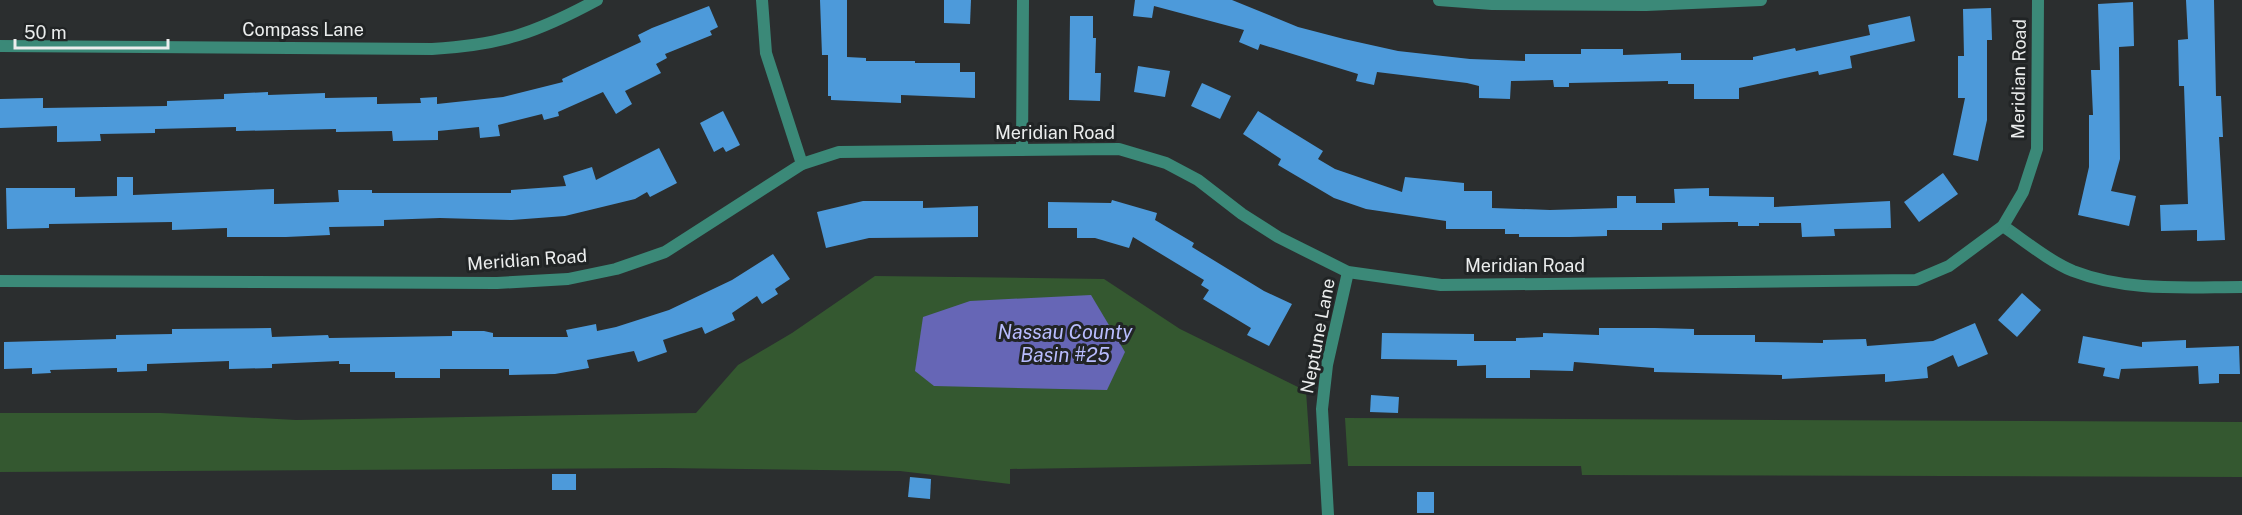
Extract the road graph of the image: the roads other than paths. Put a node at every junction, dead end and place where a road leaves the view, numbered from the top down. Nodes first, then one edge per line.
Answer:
1 (597, 0) edge
2 (762, 0) edge
3 (1023, 0) edge
4 (1439, 0) edge
5 (1761, 0) edge
6 (2038, 0) edge
7 (0, 46) edge
8 (1022, 150) junction
9 (802, 164) junction
10 (2003, 226) junction
11 (1348, 272) junction
12 (0, 281) edge
13 (2242, 287) edge
14 (1328, 515) edge

1 - 7 street, Compass Lane
2 - 9 street
3 - 8 street
4 - 5 street
6 - 10 street, Meridian Road
8 - 9 street, Meridian Road
8 - 11 street, Meridian Road
9 - 12 street, Meridian Road
10 - 11 street, Meridian Road
10 - 13 street
11 - 14 street, Neptune Lane

